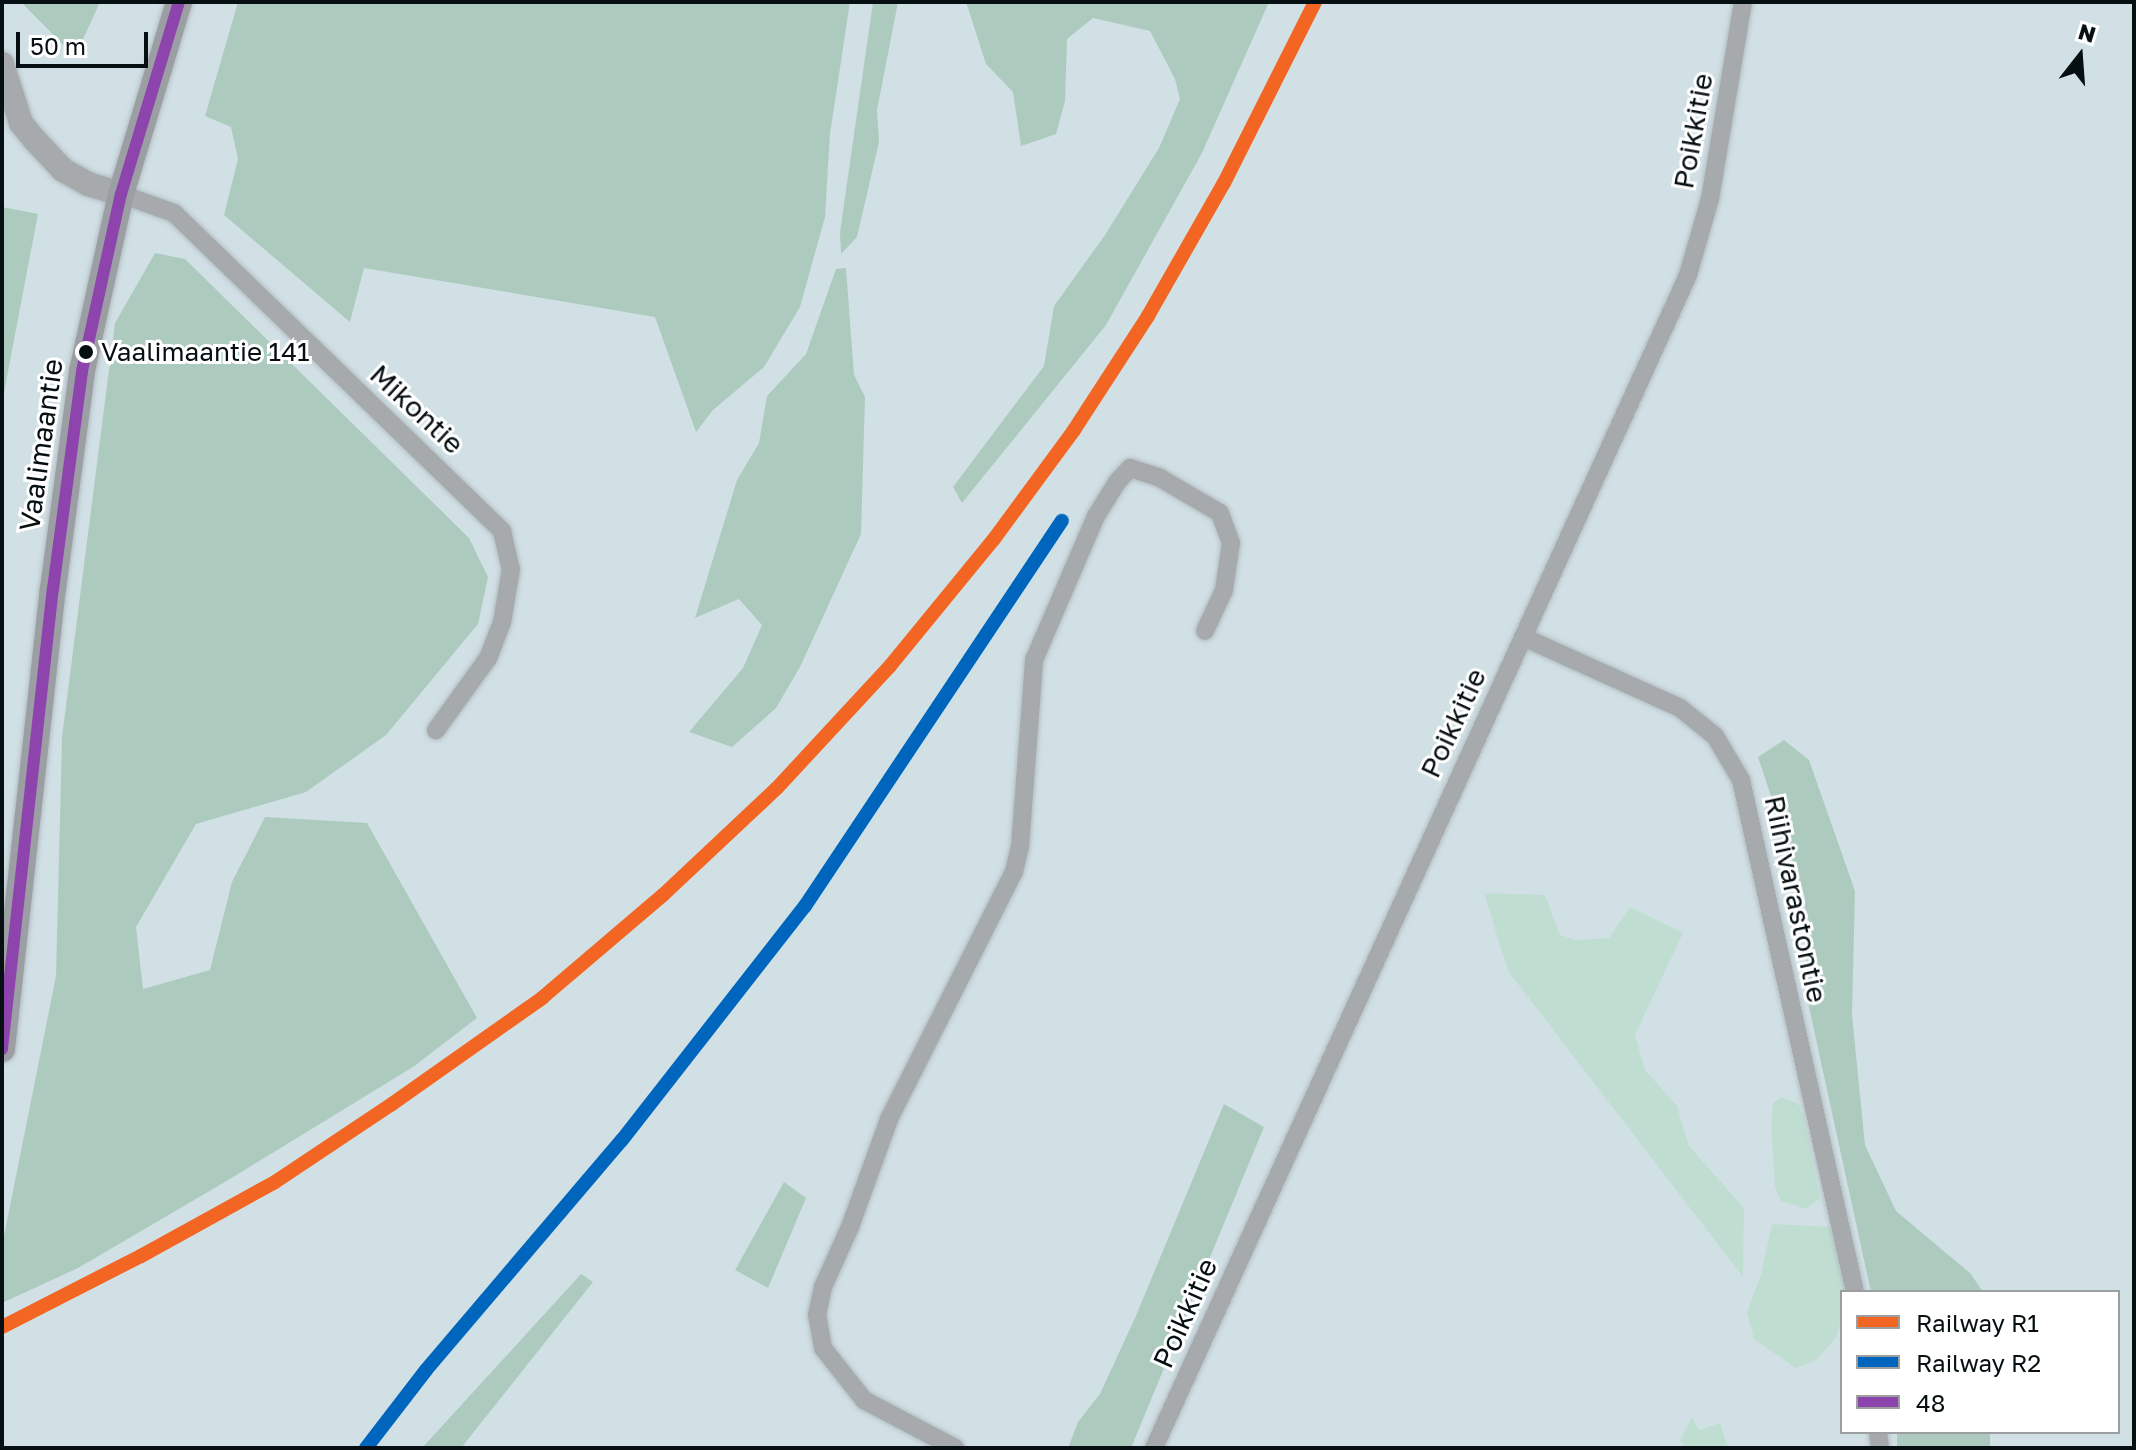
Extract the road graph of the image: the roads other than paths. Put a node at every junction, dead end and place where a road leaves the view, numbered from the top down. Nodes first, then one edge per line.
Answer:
1 (179, 2) edge
2 (1743, 2) edge
3 (2, 64) edge
4 (121, 194) junction
5 (1205, 631) dead end
6 (1523, 637) junction
7 (436, 730) dead end
8 (2, 1049) edge
9 (1855, 1290) edge
10 (955, 1448) edge
11 (1154, 1448) edge

1 - 4 main road, Vaalimaantie
2 - 6 street, Poikkitie
3 - 4 street
4 - 7 street, Mikontie
4 - 8 main road, Vaalimaantie
5 - 10 street
6 - 9 street, Riihivarastontie
6 - 11 street, Poikkitie

